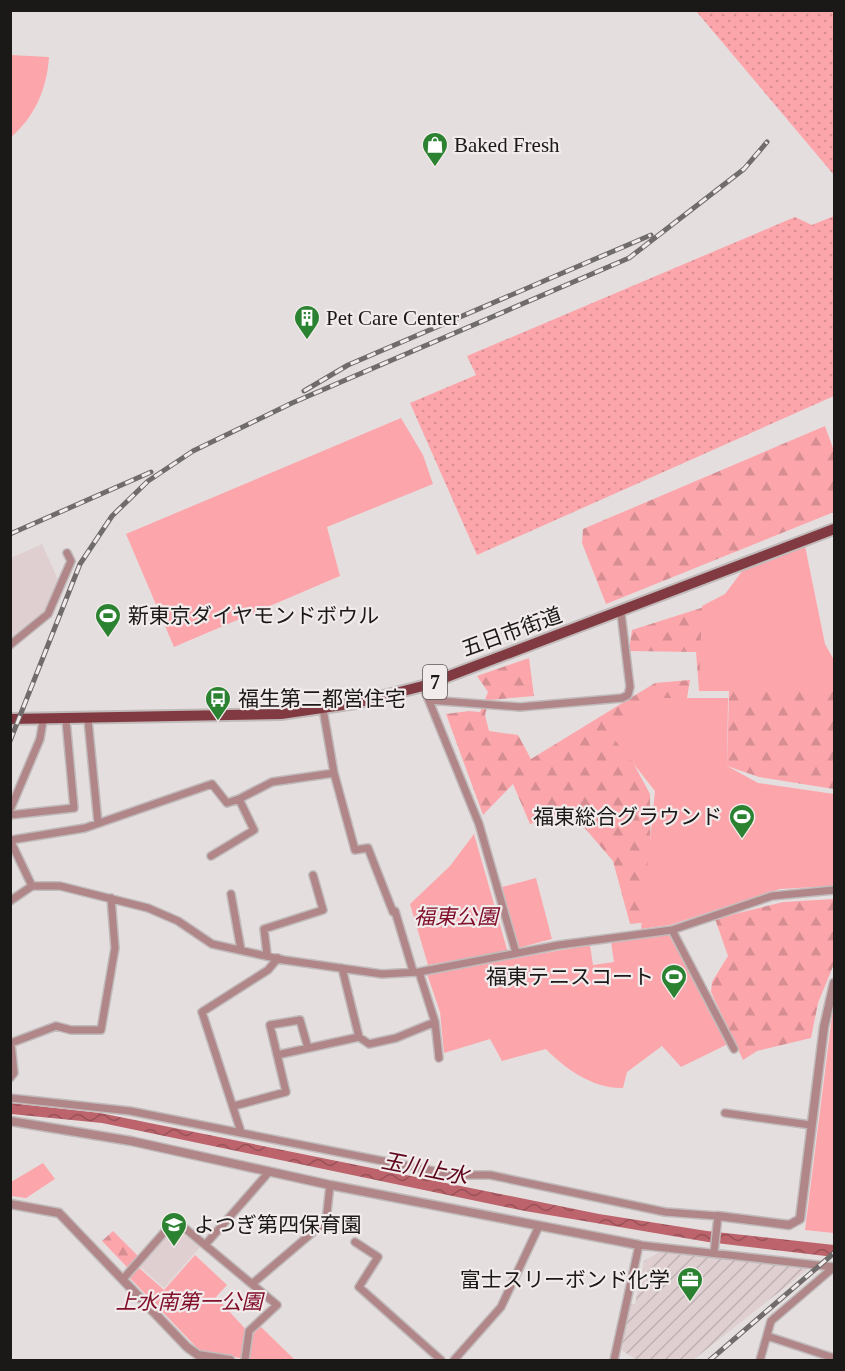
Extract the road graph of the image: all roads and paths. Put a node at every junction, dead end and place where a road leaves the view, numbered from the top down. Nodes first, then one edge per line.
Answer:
1 (834, 529) edge
2 (67, 553) dead end
3 (621, 612) junction
4 (10, 645) edge
5 (423, 686) junction
6 (429, 700) junction
7 (323, 709) junction
8 (10, 719) edge
9 (66, 720) junction
10 (88, 720) junction
11 (43, 721) junction
12 (334, 773) junction
13 (239, 799) junction
14 (10, 810) edge
15 (10, 815) edge
16 (98, 823) junction
17 (11, 840) edge
18 (211, 856) dead end
19 (313, 875) dead end
20 (32, 886) junction
21 (834, 890) edge
22 (231, 894) dead end
23 (111, 898) junction
24 (10, 902) edge
25 (672, 930) junction
26 (241, 950) junction
27 (516, 953) junction
28 (267, 954) junction
29 (278, 958) junction
30 (342, 968) junction
31 (416, 972) junction
32 (834, 984) edge
33 (435, 1022) junction
34 (359, 1037) junction
35 (308, 1048) junction
36 (734, 1049) dead end
37 (277, 1055) junction
38 (439, 1058) dead end
39 (10, 1078) edge
40 (10, 1098) edge
41 (234, 1106) junction
42 (725, 1113) dead end
43 (10, 1121) edge
44 (811, 1125) junction
45 (241, 1132) junction
46 (269, 1172) junction
47 (330, 1185) junction
48 (10, 1204) edge
49 (718, 1219) junction
50 (539, 1226) junction
51 (355, 1242) dead end
52 (205, 1245) junction
53 (639, 1245) junction
54 (714, 1253) junction
55 (834, 1267) edge
56 (123, 1279) junction
57 (252, 1284) junction
58 (767, 1336) junction
59 (834, 1358) edge
60 (230, 1360) edge
61 (245, 1360) edge
62 (441, 1360) edge
63 (454, 1360) edge
64 (614, 1360) edge
65 (760, 1360) edge

1 - 3 main road, 五日市街道 / 7
2 - 4 street
3 - 5 main road, 五日市街道 / 7
3 - 6 street
5 - 6 street
5 - 7 main road, 五日市街道 / 7
6 - 27 street
7 - 10 main road, 五日市街道 / 7
7 - 12 street
8 - 11 main road, 五日市街道 / 7
9 - 10 main road, 五日市街道 / 7
9 - 11 main road, 五日市街道 / 7
9 - 15 street
10 - 16 street
11 - 14 street
12 - 13 street
12 - 31 street
13 - 16 street
13 - 18 street
16 - 17 street
17 - 20 street
19 - 28 street
20 - 23 street
20 - 24 street
21 - 25 street
22 - 26 street
23 - 26 street
23 - 39 street
25 - 27 street
25 - 36 street
26 - 28 street
27 - 31 street
28 - 29 street
29 - 30 street
29 - 41 street
30 - 31 street
30 - 34 street
31 - 33 street
32 - 44 street
33 - 34 street
33 - 38 street
34 - 35 street
35 - 37 street
35 - 37 street
37 - 41 street
40 - 45 street
41 - 45 street
42 - 44 street
43 - 46 street
44 - 49 street
45 - 49 street
46 - 47 street
46 - 52 street
47 - 50 street
47 - 57 street
48 - 56 street
49 - 54 street
50 - 53 street
50 - 63 street
51 - 62 street
52 - 56 street
52 - 57 street
53 - 54 street
53 - 64 street
54 - 55 street
55 - 58 street
56 - 60 street
57 - 61 street
58 - 59 street
58 - 65 street

